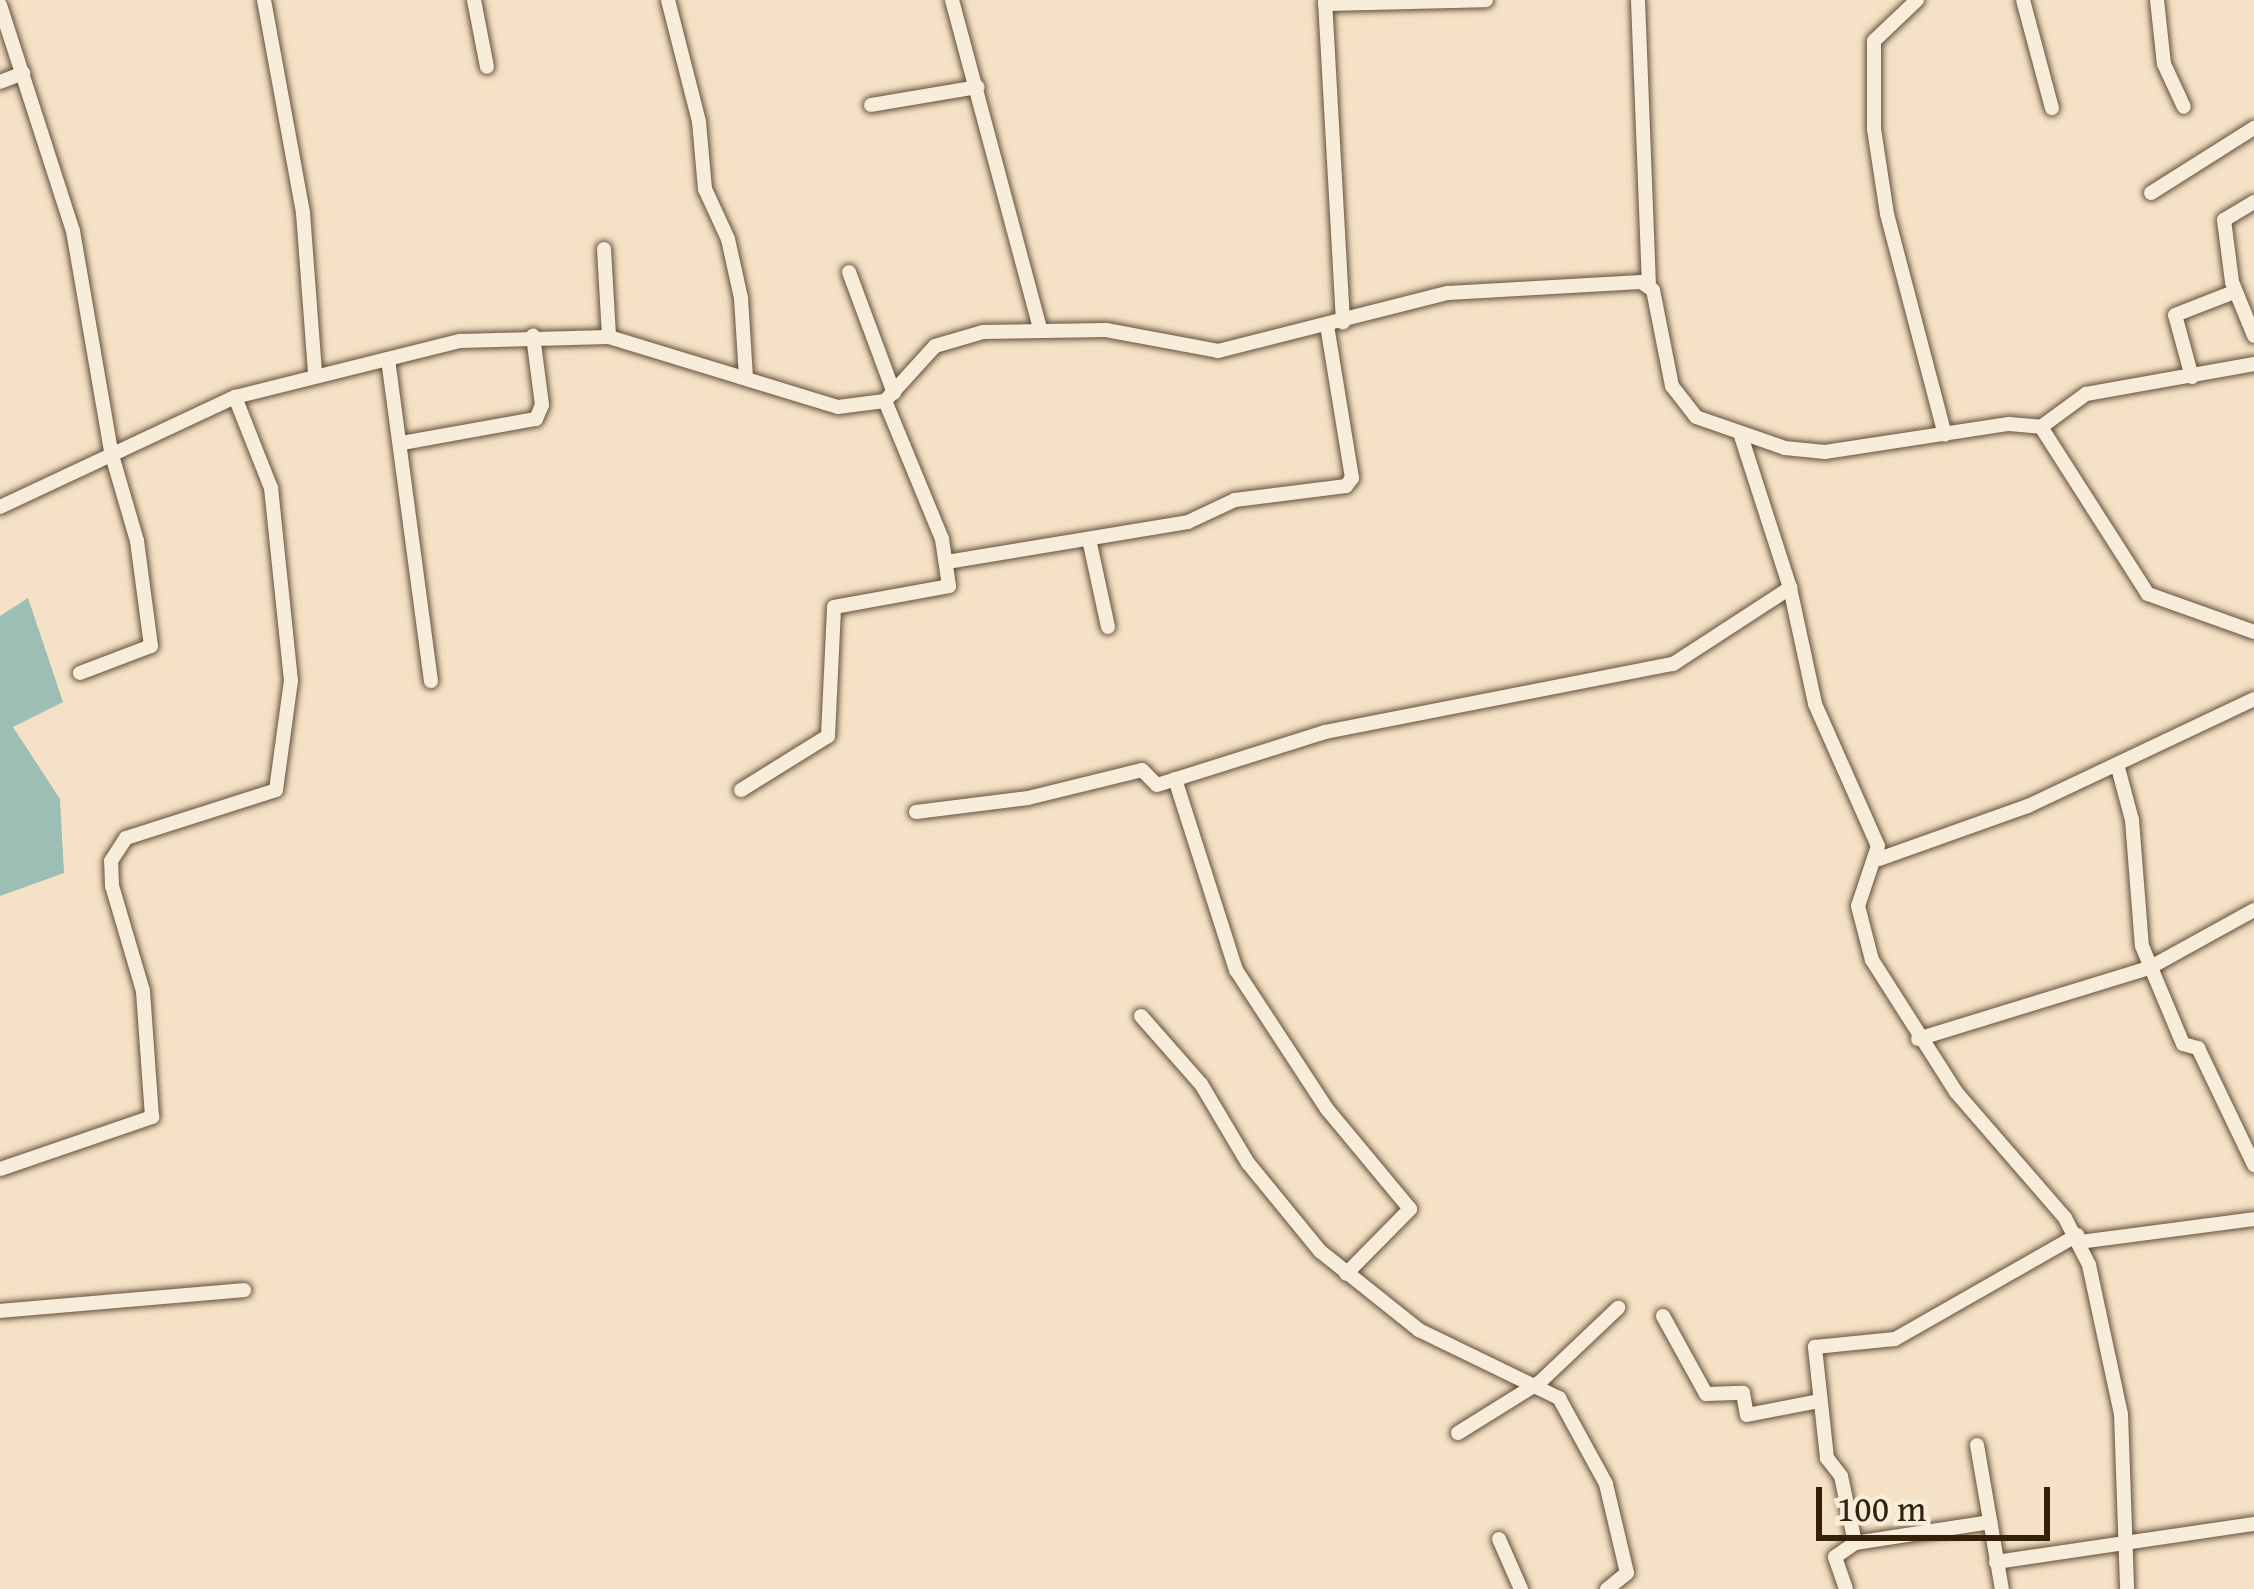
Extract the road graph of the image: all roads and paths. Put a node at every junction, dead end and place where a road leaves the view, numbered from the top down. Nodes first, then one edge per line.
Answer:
1 (264, 0) edge
2 (474, 0) edge
3 (668, 0) edge
4 (952, 0) edge
5 (1486, 0) edge
6 (1638, 0) edge
7 (1917, 0) edge
8 (2023, 0) edge
9 (2157, 0) edge
10 (1460, 1) edge
11 (1325, 2) edge
12 (0, 5) edge
13 (487, 67) dead end
14 (23, 73) junction
15 (0, 82) edge
16 (976, 87) junction
17 (871, 105) dead end
18 (2184, 107) dead end
19 (2052, 108) dead end
20 (2254, 128) edge
21 (2151, 193) dead end
22 (2254, 202) edge
23 (604, 249) dead end
24 (849, 272) dead end
25 (1649, 284) junction
26 (2234, 292) junction
27 (1343, 322) junction
28 (1327, 326) junction
29 (1040, 328) junction
30 (533, 336) junction
31 (2254, 336) edge
32 (609, 337) junction
33 (388, 359) junction
34 (2254, 364) edge
35 (315, 374) junction
36 (746, 377) junction
37 (2192, 377) junction
38 (235, 397) junction
39 (890, 397) junction
40 (2042, 427) junction
41 (1945, 435) junction
42 (1741, 436) junction
43 (402, 443) junction
44 (111, 452) junction
45 (0, 507) edge
46 (1088, 538) junction
47 (947, 562) junction
48 (1790, 588) junction
49 (1108, 626) dead end
50 (2254, 632) edge
51 (80, 673) dead end
52 (431, 681) dead end
53 (2254, 699) edge
54 (2117, 764) junction
55 (1174, 779) junction
56 (741, 790) dead end
57 (916, 812) dead end
58 (1879, 859) junction
59 (2254, 910) edge
60 (2150, 968) junction
61 (1141, 1016) dead end
62 (1918, 1039) junction
63 (2254, 1166) edge
64 (0, 1169) edge
65 (2254, 1219) edge
66 (2078, 1238) junction
67 (1346, 1274) junction
68 (244, 1290) dead end
69 (1618, 1307) dead end
70 (0, 1311) edge
71 (1663, 1316) dead end
72 (1540, 1382) junction
73 (1819, 1401) junction
74 (1458, 1433) dead end
75 (1977, 1445) dead end
76 (1990, 1522) junction
77 (2254, 1524) edge
78 (1499, 1539) dead end
79 (1855, 1543) junction
80 (2126, 1547) junction
81 (1996, 1562) junction
82 (1521, 1589) edge
83 (1607, 1589) edge
84 (1846, 1589) edge
85 (2002, 1589) edge
86 (2127, 1589) edge

1 - 35 street
2 - 13 street
3 - 36 street
4 - 16 street
5 - 10 street
6 - 25 street
7 - 41 street
8 - 19 street
9 - 18 street
10 - 11 street
11 - 27 street
12 - 14 street
14 - 15 street
14 - 44 street
16 - 17 street
16 - 29 street
20 - 21 street
22 - 26 street
23 - 32 street
24 - 39 street
25 - 27 street
25 - 42 street
26 - 31 street
26 - 37 street
27 - 28 street
28 - 29 street
28 - 46 street
29 - 39 street
30 - 32 street
30 - 33 street
30 - 43 street
32 - 36 street
33 - 35 street
33 - 43 street
34 - 37 street
35 - 38 street
36 - 39 street
37 - 40 street
38 - 44 street
38 - 64 street
39 - 47 street
40 - 41 street
40 - 50 street
41 - 42 street
42 - 48 street
43 - 52 street
44 - 45 street
44 - 51 street
46 - 47 street
46 - 49 street
47 - 56 street
48 - 55 street
48 - 58 street
53 - 54 street
54 - 58 street
54 - 60 street
55 - 57 street
55 - 67 street
58 - 62 street
59 - 60 street
60 - 62 street
60 - 63 street
61 - 67 street
62 - 66 street
65 - 66 street
66 - 73 street
66 - 80 street
67 - 72 street
68 - 70 street
69 - 72 street
71 - 73 street
72 - 74 street
72 - 83 street
73 - 79 street
75 - 76 street
76 - 79 street
76 - 81 street
77 - 80 street
78 - 82 street
79 - 84 street
80 - 81 street
80 - 86 street
81 - 85 street

